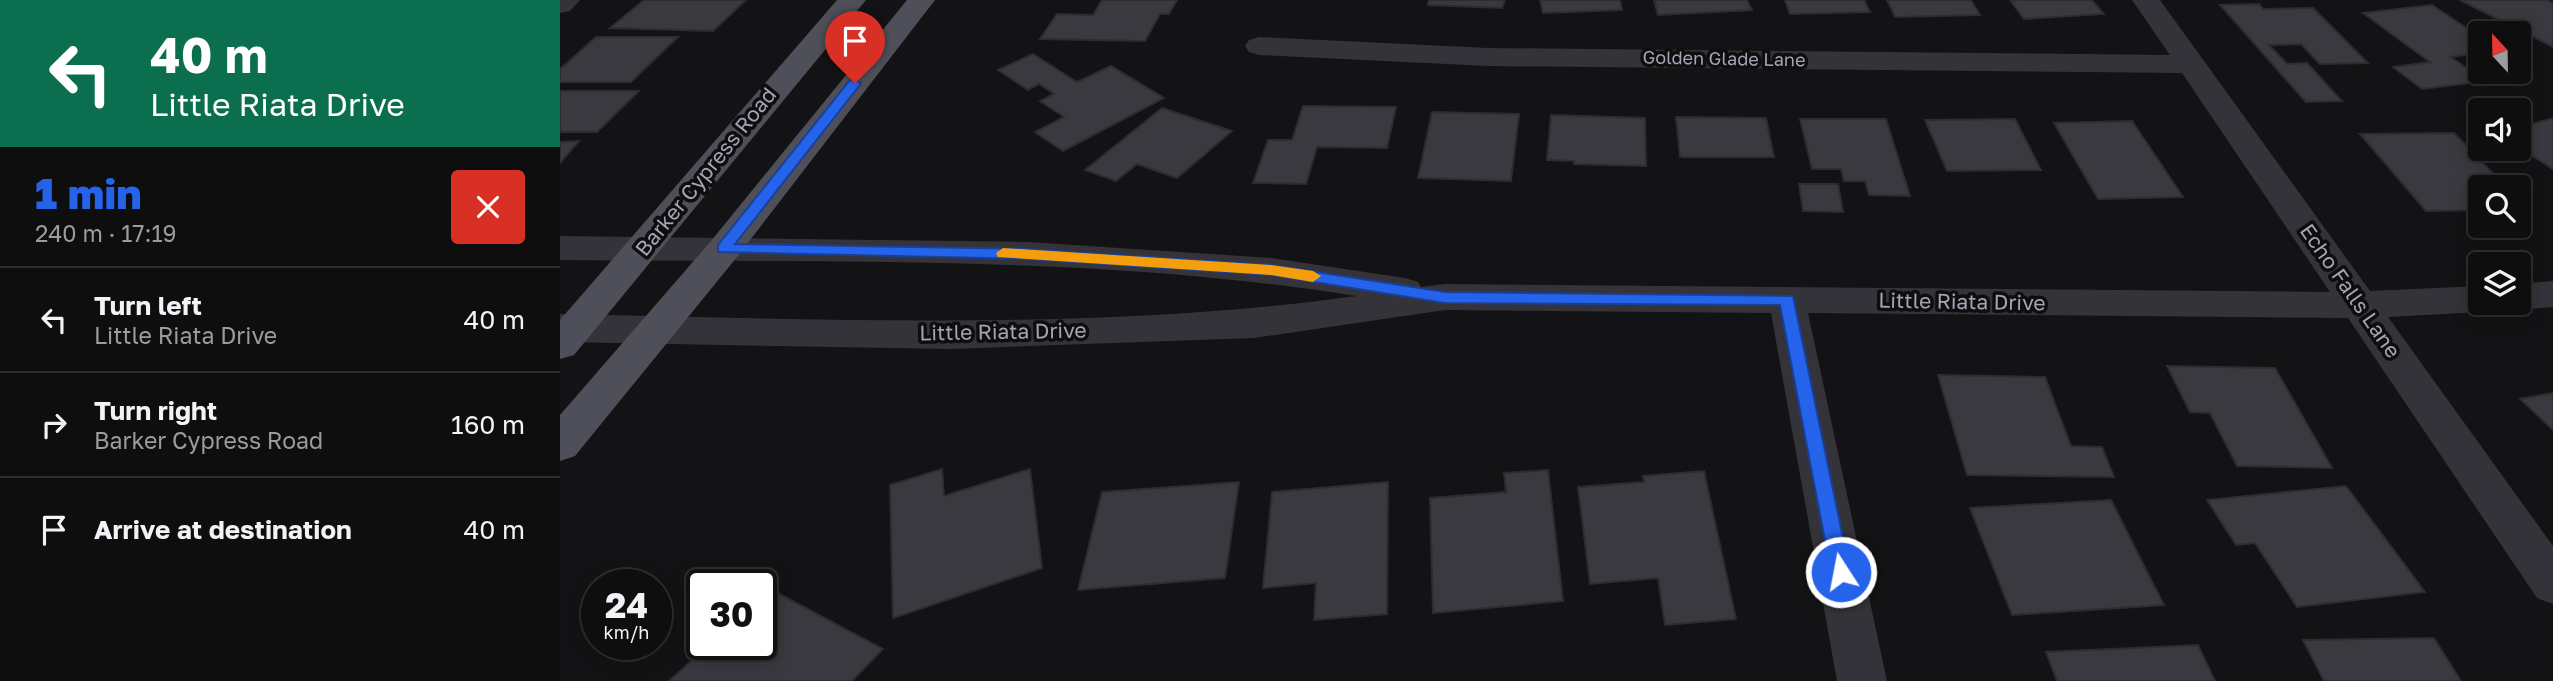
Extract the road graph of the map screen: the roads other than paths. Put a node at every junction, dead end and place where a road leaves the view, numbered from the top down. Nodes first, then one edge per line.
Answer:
1 (566, 0) edge
2 (852, 0) edge
3 (921, 0) edge
4 (2146, 0) edge
5 (560, 5) edge
6 (1259, 46) dead end
7 (2189, 64) junction
8 (560, 248) edge
9 (645, 249) junction
10 (724, 249) junction
11 (2553, 294) edge
12 (2531, 296) edge
13 (1445, 297) junction
14 (1787, 300) junction
15 (2468, 300) edge
16 (2361, 305) junction
17 (656, 332) junction
18 (565, 334) edge
19 (560, 444) edge
20 (2553, 583) edge
21 (1862, 681) edge

1 - 5 street
2 - 9 main road, Barker Cypress Road
3 - 10 main road
4 - 7 street, Echo Falls Lane
6 - 7 street, Golden Glade Lane
7 - 16 street, Echo Falls Lane
8 - 9 street, Little Riata Drive
9 - 10 street, Little Riata Drive
9 - 18 main road, Barker Cypress Road
10 - 13 street, Little Riata Drive
10 - 17 main road
11 - 12 street
13 - 14 street, Little Riata Drive
13 - 17 street, Little Riata Drive
14 - 16 street, Little Riata Drive
14 - 21 street
15 - 16 street, Little Riata Drive
16 - 20 street, Echo Falls Lane
17 - 18 street, Little Riata Drive
17 - 19 main road

